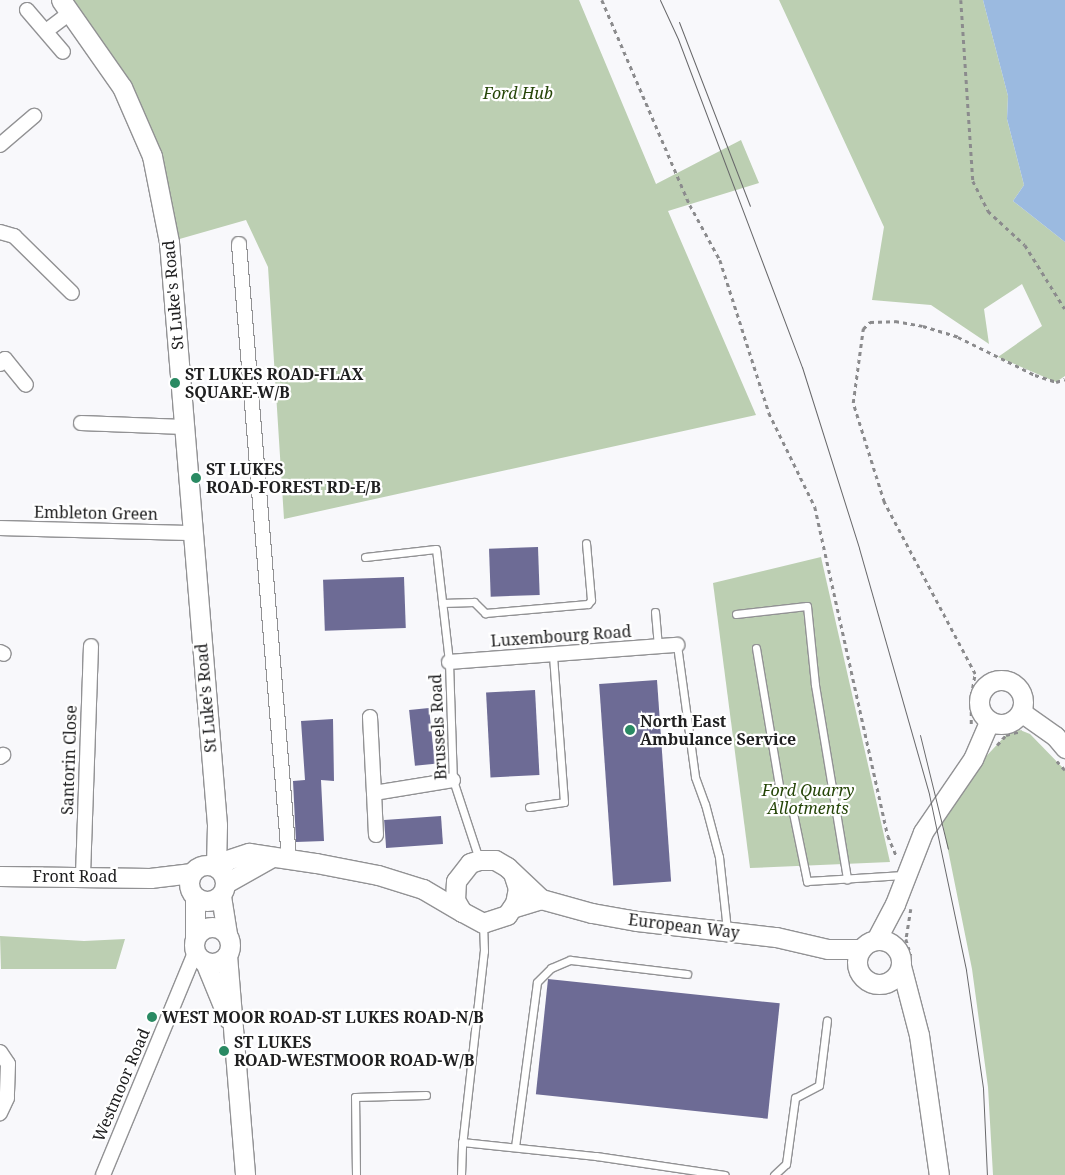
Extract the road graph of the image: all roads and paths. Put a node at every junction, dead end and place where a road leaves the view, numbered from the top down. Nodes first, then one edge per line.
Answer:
1 (602, 0) edge
2 (961, 0) edge
3 (65, 7) edge
4 (27, 10) dead end
5 (46, 31) junction
6 (63, 52) dead end
7 (34, 116) dead end
8 (0, 145) edge
9 (0, 232) edge
10 (239, 244) dead end
11 (72, 292) dead end
12 (1065, 309) edge
13 (0, 364) edge
14 (1065, 379) edge
15 (26, 385) dead end
16 (81, 423) dead end
17 (184, 426) junction
18 (0, 528) edge
19 (192, 533) junction
20 (586, 543) dead end
21 (365, 557) dead end
22 (442, 604) junction
23 (655, 612) dead end
24 (736, 614) dead end
25 (677, 645) joint
26 (91, 646) dead end
27 (658, 646) junction
28 (756, 648) dead end
29 (553, 653) junction
30 (449, 662) junction
31 (1021, 712) junction
32 (370, 717) dead end
33 (989, 722) junction
34 (970, 731) dead end
35 (1025, 732) dead end
36 (993, 750) dead end
37 (1058, 752) edge
38 (1065, 770) edge
39 (452, 780) junction
40 (374, 793) junction
41 (529, 806) dead end
42 (376, 835) dead end
43 (281, 858) junction
44 (479, 860) junction
45 (513, 873) junction
46 (83, 875) junction
47 (458, 875) junction
48 (904, 875) junction
49 (0, 876) edge
50 (212, 876) junction
51 (150, 878) junction
52 (847, 879) junction
53 (423, 889) junction
54 (194, 896) junction
55 (541, 899) junction
56 (903, 902) junction
57 (512, 908) junction
58 (462, 912) junction
59 (483, 922) junction
60 (728, 932) junction
61 (227, 936) junction
62 (871, 949) junction
63 (198, 951) junction
64 (227, 955) junction
65 (907, 965) junction
66 (687, 974) dead end
67 (878, 984) junction
68 (910, 1005) junction
69 (827, 1020) dead end
70 (235, 1051) junction
71 (0, 1052) edge
72 (426, 1094) dead end
73 (0, 1113) edge
74 (462, 1142) junction
75 (515, 1147) junction
76 (103, 1175) edge
77 (245, 1175) edge
78 (356, 1175) edge
79 (461, 1175) edge
80 (725, 1175) edge
81 (774, 1175) edge
82 (939, 1175) edge

1 - 48 path
2 - 12 path
3 - 5 street
3 - 17 main road, St Luke's Road
4 - 5 street
5 - 6 street
7 - 8 street
9 - 11 street
10 - 43 street
13 - 15 street
14 - 34 path
16 - 17 street
17 - 19 main road, St Luke's Road
18 - 19 street, Embleton Green
19 - 50 main road, St Luke's Road
20 - 22 lane
21 - 22 lane, Brussels Road
22 - 30 lane, Brussels Road
23 - 27 lane
24 - 52 lane
25 - 27 street, Luxembourg Road
25 - 60 lane
26 - 46 street, Santorin Close
27 - 29 street, Luxembourg Road
28 - 52 lane
29 - 30 street, Luxembourg Road
29 - 41 lane
30 - 39 lane, Brussels Road
31 - 33 main road
31 - 33 main road
31 - 37 main road
32 - 40 street
33 - 48 main road
35 - 36 path
37 - 38 path
39 - 40 street
39 - 44 lane, Brussels Road
40 - 42 street
43 - 50 main road
43 - 53 main road
44 - 45 main road
44 - 47 main road
45 - 55 main road
45 - 57 main road
46 - 49 main road, Front Road
46 - 51 main road, Front Road
47 - 53 main road
47 - 58 main road
48 - 52 lane
48 - 56 main road
50 - 51 main road
50 - 54 main road
50 - 54 main road
50 - 61 main road
51 - 54 main road
53 - 58 main road
54 - 63 main road
55 - 57 main road
55 - 60 main road, European Way
56 - 62 main road
56 - 65 path
57 - 59 main road
58 - 59 main road
59 - 74 lane
60 - 62 main road, European Way
61 - 63 main road
61 - 64 main road
62 - 65 main road
62 - 67 main road
63 - 64 main road
63 - 70 main road
63 - 76 street, Westmoor Road
64 - 70 main road
65 - 67 main road
65 - 68 main road
66 - 75 lane
67 - 68 main road
68 - 82 main road
69 - 81 lane
70 - 77 main road
71 - 73 street
72 - 78 lane
74 - 75 lane
74 - 79 lane
75 - 80 lane

